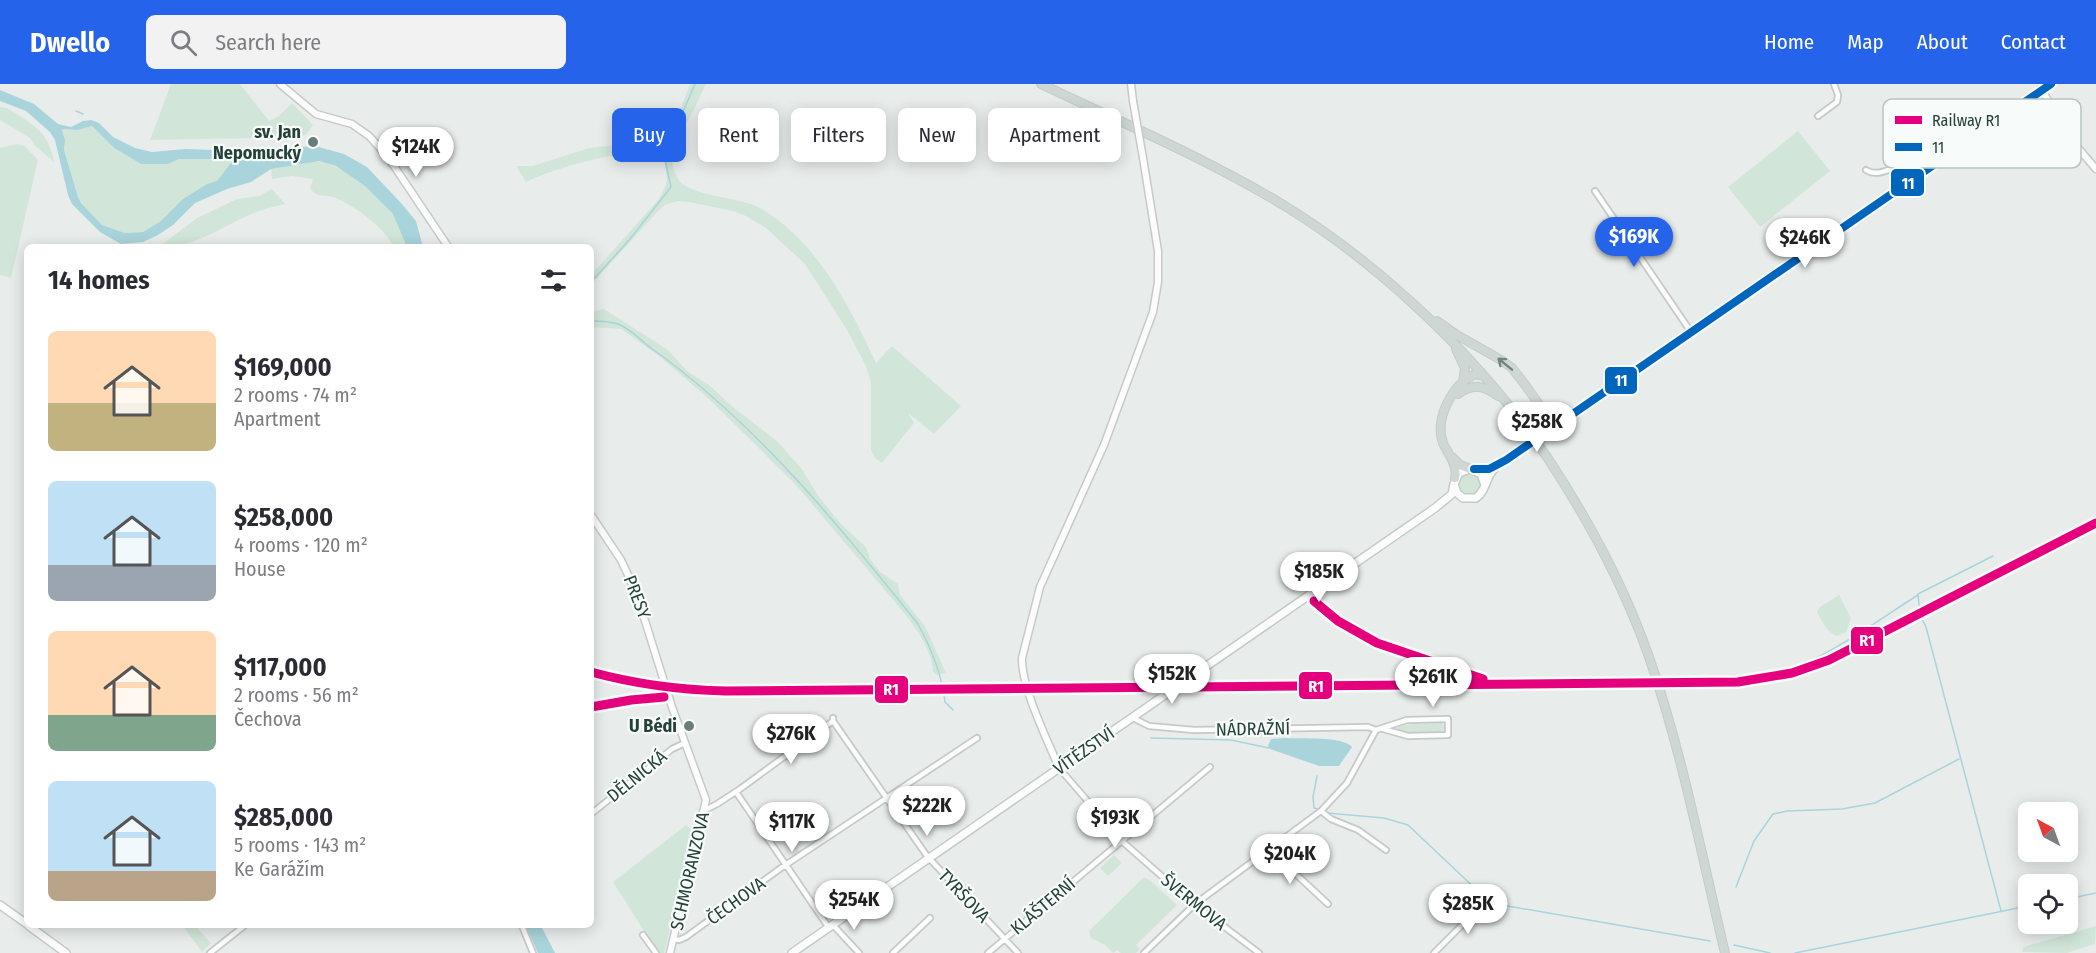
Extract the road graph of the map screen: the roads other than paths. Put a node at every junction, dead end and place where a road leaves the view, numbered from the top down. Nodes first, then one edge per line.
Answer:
1 (280, 84) edge
2 (1041, 84) edge
3 (1131, 84) edge
4 (1834, 84) edge
5 (2052, 84) edge
6 (2042, 90) junction
7 (2029, 99) edge
8 (2047, 99) edge
9 (1818, 116) dead end
10 (2081, 151) edge
11 (1897, 168) edge
12 (1916, 168) edge
13 (1930, 168) edge
14 (2096, 169) edge
15 (1866, 170) dead end
16 (1921, 174) junction
17 (1595, 191) dead end
18 (446, 244) edge
19 (1410, 302) junction
20 (1691, 332) junction
21 (1448, 338) junction
22 (1488, 379) junction
23 (1461, 385) junction
24 (1508, 404) junction
25 (1444, 410) junction
26 (1554, 426) junction
27 (1447, 449) junction
28 (1506, 460) junction
29 (1472, 469) junction
30 (1455, 481) junction
31 (1485, 485) junction
32 (1463, 498) junction
33 (1435, 508) junction
34 (594, 520) edge
35 (666, 687) joint
36 (1132, 718) junction
37 (1383, 729) junction
38 (1376, 730) junction
39 (977, 738) dead end
40 (685, 743) junction
41 (1210, 767) dead end
42 (1059, 768) junction
43 (736, 792) junction
44 (887, 799) junction
45 (705, 810) junction
46 (1321, 811) junction
47 (594, 812) edge
48 (1122, 840) junction
49 (1270, 850) junction
50 (1386, 850) dead end
51 (929, 858) junction
52 (786, 865) junction
53 (1485, 902) dead end
54 (1195, 904) junction
55 (1328, 904) dead end
56 (0, 905) edge
57 (930, 918) dead end
58 (24, 922) edge
59 (831, 926) junction
60 (32, 928) edge
61 (241, 928) edge
62 (523, 928) edge
63 (643, 935) dead end
64 (1005, 938) junction
65 (674, 939) junction
66 (66, 953) edge
67 (210, 953) edge
68 (533, 953) edge
69 (656, 953) edge
70 (670, 953) edge
71 (792, 953) edge
72 (859, 953) edge
73 (893, 953) edge
74 (988, 953) edge
75 (1018, 953) edge
76 (1144, 953) edge
77 (1259, 953) edge
78 (1434, 953) edge
79 (1725, 953) edge

1 - 18 street
2 - 19 main road
3 - 42 street, bridge
4 - 9 street
5 - 6 main road
6 - 7 main road
6 - 8 street
10 - 14 street
11 - 15 street
12 - 16 street
13 - 16 main road
16 - 20 main road
17 - 20 street
19 - 21 main road
26 -> 19 main road
20 - 26 main road
21 - 22 main road
21 - 23 main road
22 - 23 main road
22 - 24 main road
23 - 25 main road
24 - 25 main road
24 - 79 main road, bridge
25 - 27 main road
26 - 28 main road
27 - 29 main road
27 - 30 main road
28 - 29 main road
28 - 31 main road
29 - 30 main road
29 - 31 main road
30 - 32 main road
30 - 33 main road
31 - 32 main road
32 - 33 main road
33 - 36 main road, VÍTĚZSTVÍ
34 - 35 street, PRESY
35 - 40 street, SCHMORANZOVA
36 - 38 street, NÁDRAŽNÍ
36 - 42 main road, VÍTĚZSTVÍ
37 - 37 street, NÁDRAŽNÍ
37 - 38 street, NÁDRAŽNÍ
38 - 46 street
39 - 44 street, ČECHOVA
40 - 45 street, SCHMORANZOVA
40 - 47 street, DĚLNICKÁ
41 - 48 street, KLÁŠTERNÍ
42 - 48 street, ŠVERMOVA
42 - 51 main road, VÍTĚZSTVÍ
43 - 44 street, TYRŠOVA
43 - 45 street
43 - 52 street
44 - 51 street, TYRŠOVA
44 - 52 street, ČECHOVA
45 - 65 street, SCHMORANZOVA
46 - 49 street
46 - 50 street
48 - 54 street, ŠVERMOVA
48 - 64 street, KLÁŠTERNÍ
49 - 54 street
49 - 55 street
51 - 59 main road, VÍTĚZSTVÍ
51 - 64 street, TYRŠOVA
52 - 59 street
52 - 65 street, ČECHOVA
53 - 78 street
54 - 76 street
54 - 77 street, ŠVERMOVA
56 - 58 main road
57 - 73 street
59 - 71 main road, VÍTĚZSTVÍ
59 - 72 street
60 - 66 main road
61 - 67 street
62 - 68 street
63 - 69 street
64 - 74 street, KLÁŠTERNÍ
64 - 75 street, TYRŠOVA
65 - 70 street, SCHMORANZOVA

